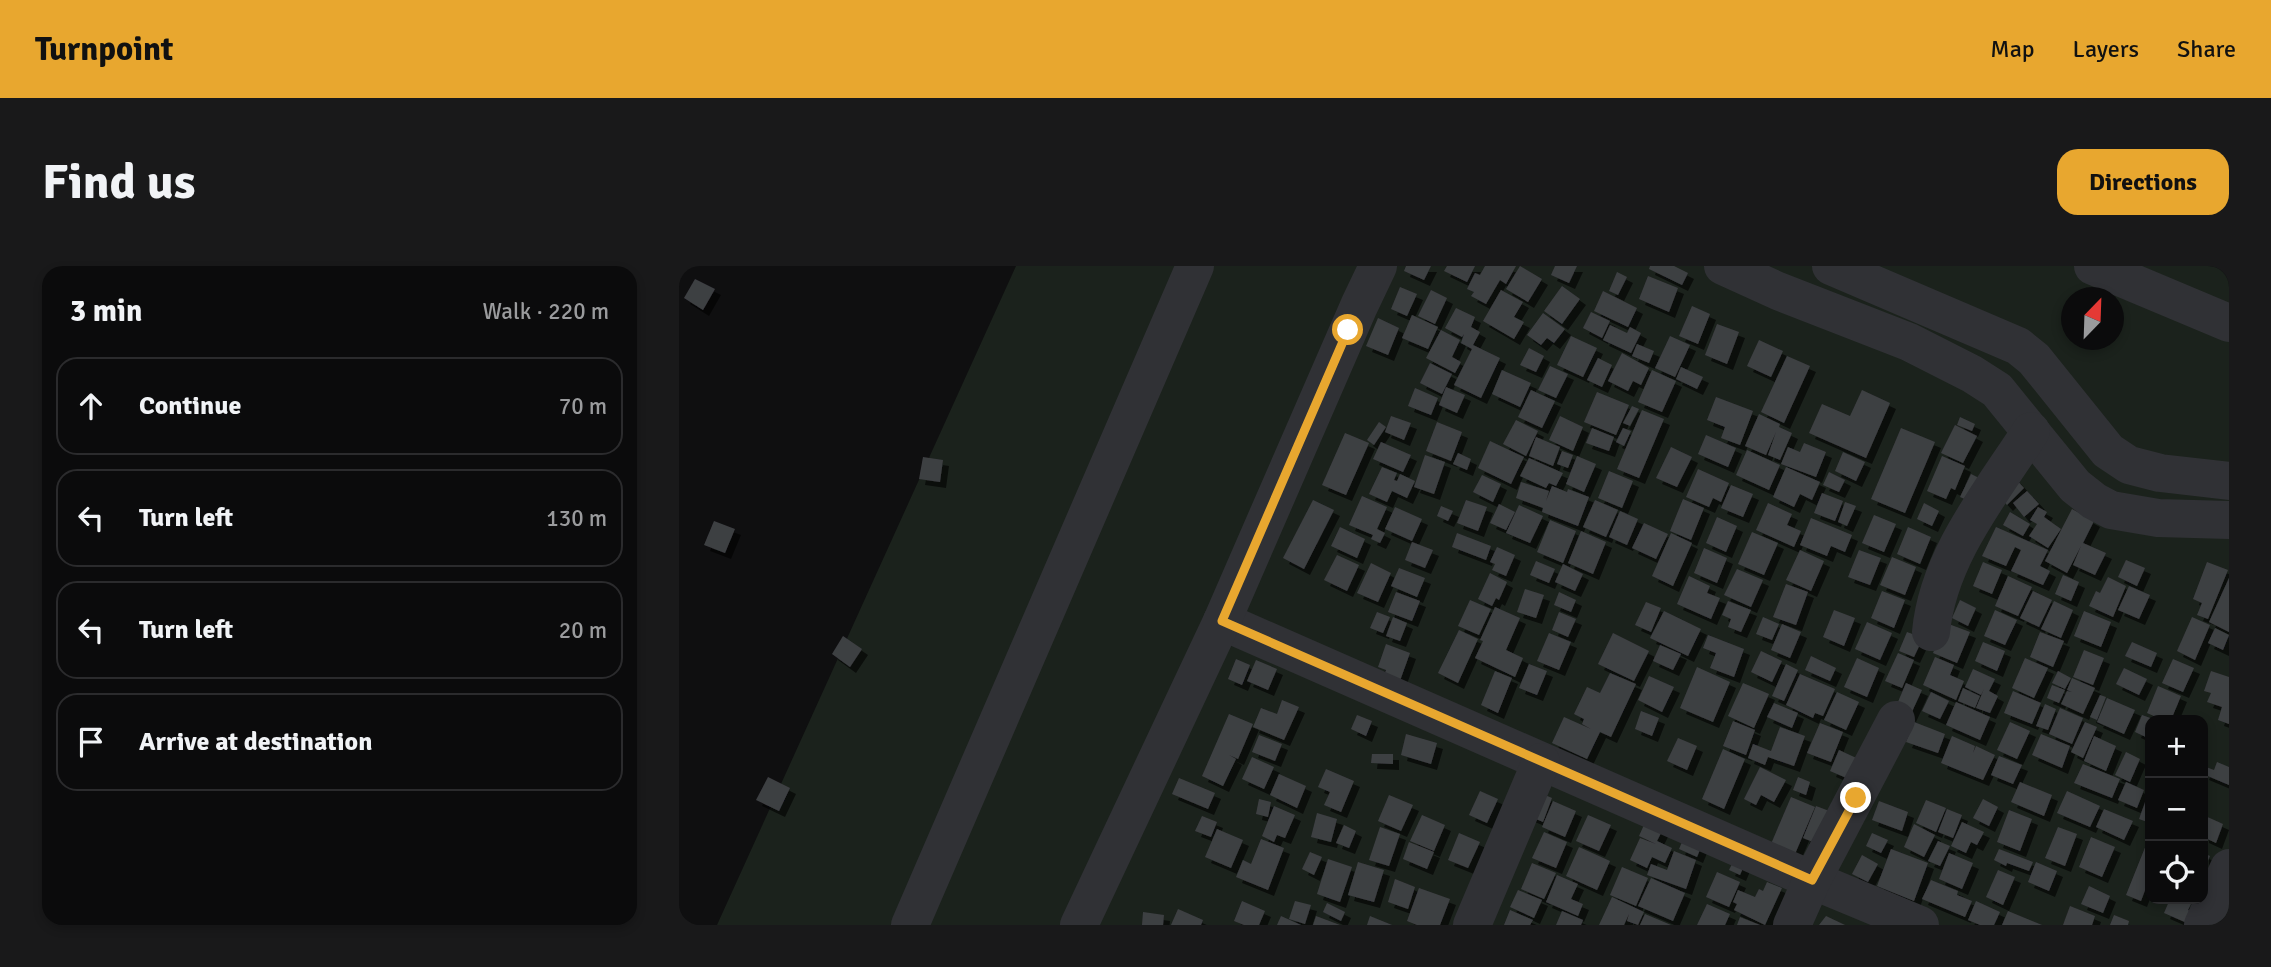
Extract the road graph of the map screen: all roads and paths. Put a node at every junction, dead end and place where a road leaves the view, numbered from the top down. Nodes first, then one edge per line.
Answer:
1 (1195, 266) edge
2 (1378, 266) edge
3 (1723, 266) edge
4 (1831, 266) edge
5 (2093, 266) edge
6 (2229, 323) edge
7 (2031, 431) junction
8 (2229, 481) edge
9 (2229, 520) edge
10 (1222, 621) junction
11 (1931, 632) dead end
12 (1896, 720) dead end
13 (1541, 762) junction
14 (2229, 868) edge
15 (1812, 880) junction
16 (910, 925) edge
17 (1079, 925) edge
18 (1472, 925) edge
19 (1791, 925) edge
20 (1920, 925) edge
21 (2203, 925) edge

1 - 16 street
2 - 10 street
3 - 7 street
4 - 8 street
5 - 6 street
7 - 9 street
7 - 11 street
10 - 13 street
10 - 17 street
12 - 15 street
13 - 15 street
13 - 18 street
14 - 21 street
15 - 19 street
15 - 20 street

